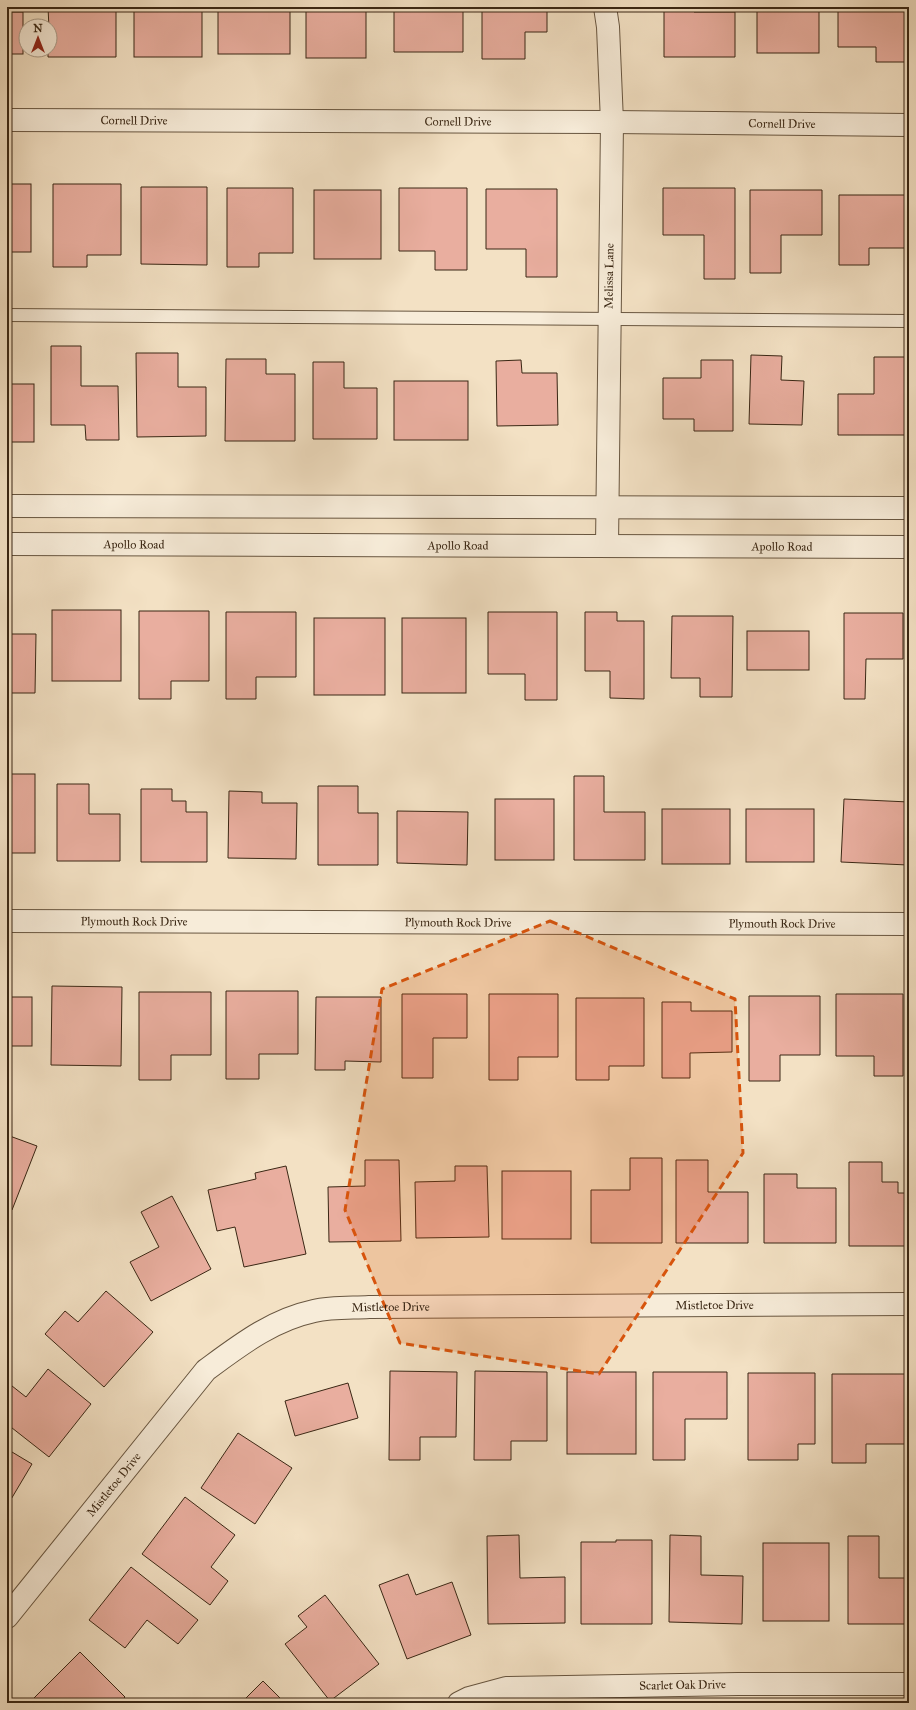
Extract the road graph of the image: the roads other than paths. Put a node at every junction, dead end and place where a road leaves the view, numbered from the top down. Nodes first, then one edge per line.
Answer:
1 (605, 7) edge
2 (7, 120) edge
3 (612, 122) junction
4 (909, 125) edge
5 (7, 315) edge
6 (609, 320) junction
7 (909, 321) edge
8 (7, 506) edge
9 (606, 508) junction
10 (909, 508) edge
11 (7, 544) edge
12 (607, 546) junction
13 (909, 547) edge
14 (7, 921) edge
15 (909, 924) edge
16 (909, 1304) edge
17 (7, 1617) edge
18 (909, 1684) edge
19 (459, 1703) edge

1 - 3 street, Melissa Lane
2 - 3 street, Cornell Drive
3 - 4 street, Cornell Drive
3 - 6 street, Melissa Lane
5 - 6 lane
6 - 7 lane
6 - 9 street, Melissa Lane
8 - 9 street
9 - 10 street
9 - 12 street, Melissa Lane
11 - 12 street, Apollo Road
12 - 13 street, Apollo Road
14 - 15 street, Plymouth Rock Drive
16 - 17 street, Mistletoe Drive
18 - 19 street, Scarlet Oak Drive

